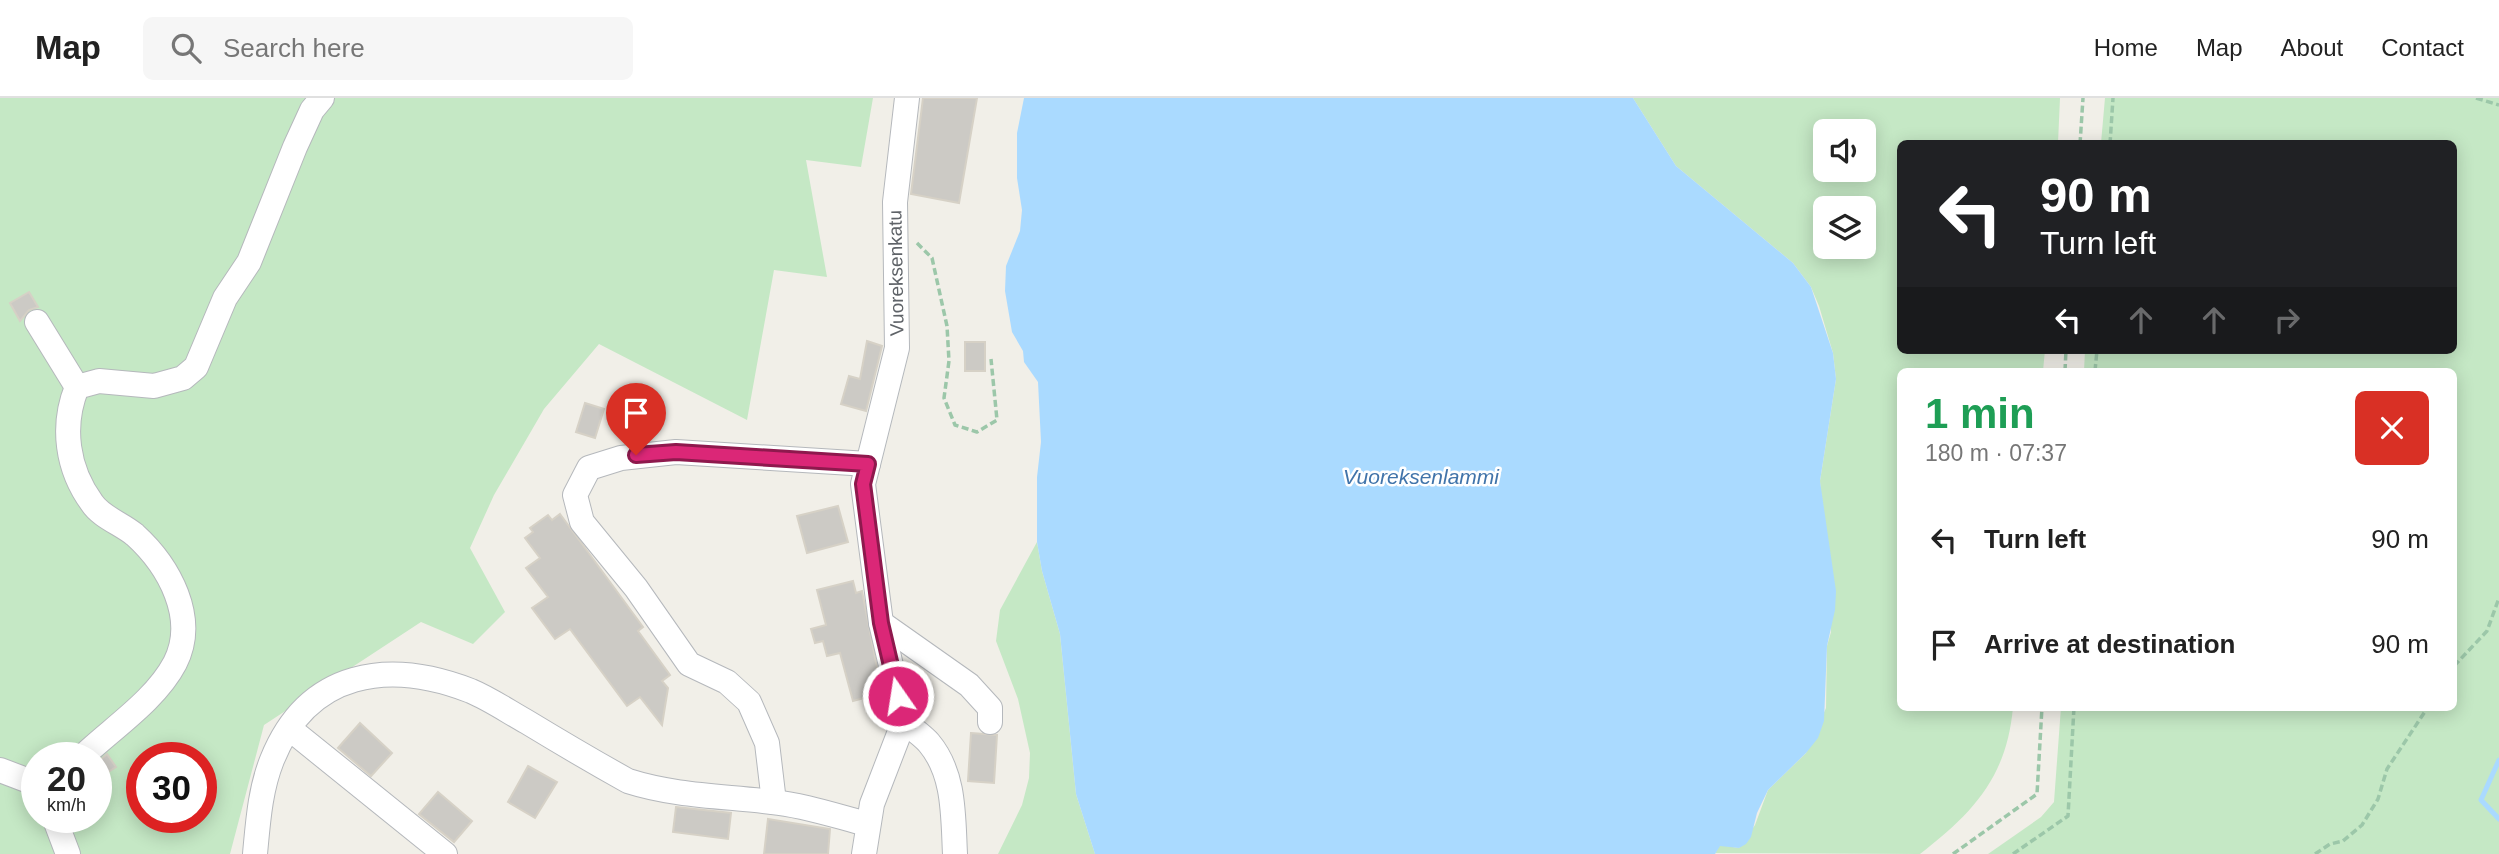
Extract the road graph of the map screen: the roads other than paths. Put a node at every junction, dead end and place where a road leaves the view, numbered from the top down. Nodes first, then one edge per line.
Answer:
1 (322, 98) edge
2 (907, 98) edge
3 (37, 322) dead end
4 (77, 387) junction
5 (868, 464) junction
6 (881, 623) junction
7 (904, 721) junction
8 (990, 722) dead end
9 (290, 729) junction
10 (98, 742) edge
11 (0, 770) edge
12 (21, 778) edge
13 (774, 802) junction
14 (867, 824) junction
15 (60, 833) edge
16 (68, 854) edge
17 (255, 854) edge
18 (445, 854) edge
19 (864, 854) edge
20 (954, 854) edge

1 - 4 street
2 - 5 street, Vuoreksenkatu
3 - 4 street
4 - 10 street
5 - 6 street, Vuoreksenkatu
5 - 13 street
6 - 7 street, Vuoreksenkatu
6 - 8 street
7 - 14 street
7 - 20 street
9 - 13 street
9 - 17 street
9 - 18 street
11 - 12 street
13 - 14 street
14 - 19 street
15 - 16 street

